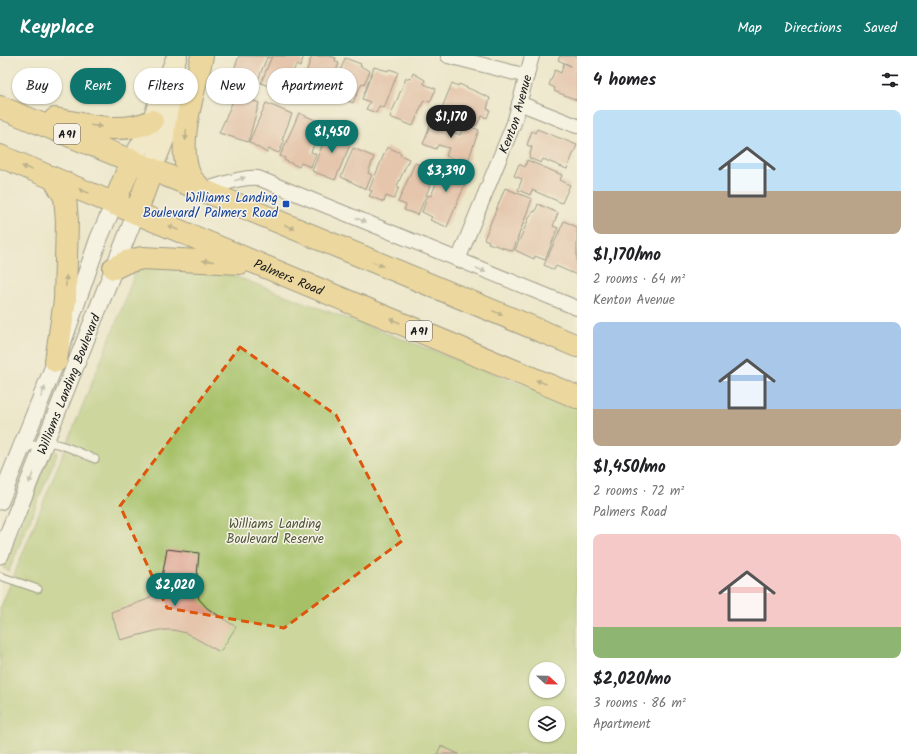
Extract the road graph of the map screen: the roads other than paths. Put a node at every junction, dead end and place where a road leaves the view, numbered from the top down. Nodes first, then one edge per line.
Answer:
1 (177, 56) edge
2 (202, 56) edge
3 (448, 56) edge
4 (532, 56) edge
5 (527, 76) junction
6 (520, 103) junction
7 (1, 108) edge
8 (152, 120) junction
9 (577, 126) edge
10 (0, 156) edge
11 (132, 160) junction
12 (152, 169) junction
13 (54, 179) junction
14 (202, 190) junction
15 (114, 204) junction
16 (136, 213) junction
17 (458, 260) junction
18 (261, 265) junction
19 (114, 268) junction
20 (577, 308) edge
21 (577, 346) edge
22 (56, 361) junction
23 (577, 396) edge
24 (45, 442) junction
25 (18, 456) junction
26 (96, 459) dead end
27 (0, 501) edge
28 (0, 555) edge
29 (0, 576) edge
30 (38, 589) dead end

1 - 8 main road
2 - 12 main road
2 -> 14 highway
3 - 5 street
4 - 5 street, Kenton Avenue
5 - 6 street, Kenton Avenue
6 - 9 street
6 - 17 street, Kenton Avenue
7 -> 8 highway
7 - 11 highway, A91
8 - 11 main road
13 -> 10 highway, Palmers Road / A91
11 - 12 highway, A91
11 - 15 highway
12 - 14 highway, A91
12 - 16 highway
15 -> 13 highway, Palmers Road / A91
22 -> 13 highway
14 -> 17 street
14 -> 21 highway, A91
15 - 16 highway, Palmers Road / A91
15 - 22 street, Williams Landing Boulevard
18 -> 16 highway, Palmers Road / A91
16 - 19 street, Williams Landing Boulevard
17 -> 20 street
18 -> 19 highway
23 -> 18 highway, Palmers Road / A91
19 - 24 street, Williams Landing Boulevard
25 -> 22 street, Williams Landing Boulevard
24 - 25 lane
24 - 26 lane
24 -> 28 street, Williams Landing Boulevard
25 - 27 street, Williams Landing Boulevard
29 - 30 lane

